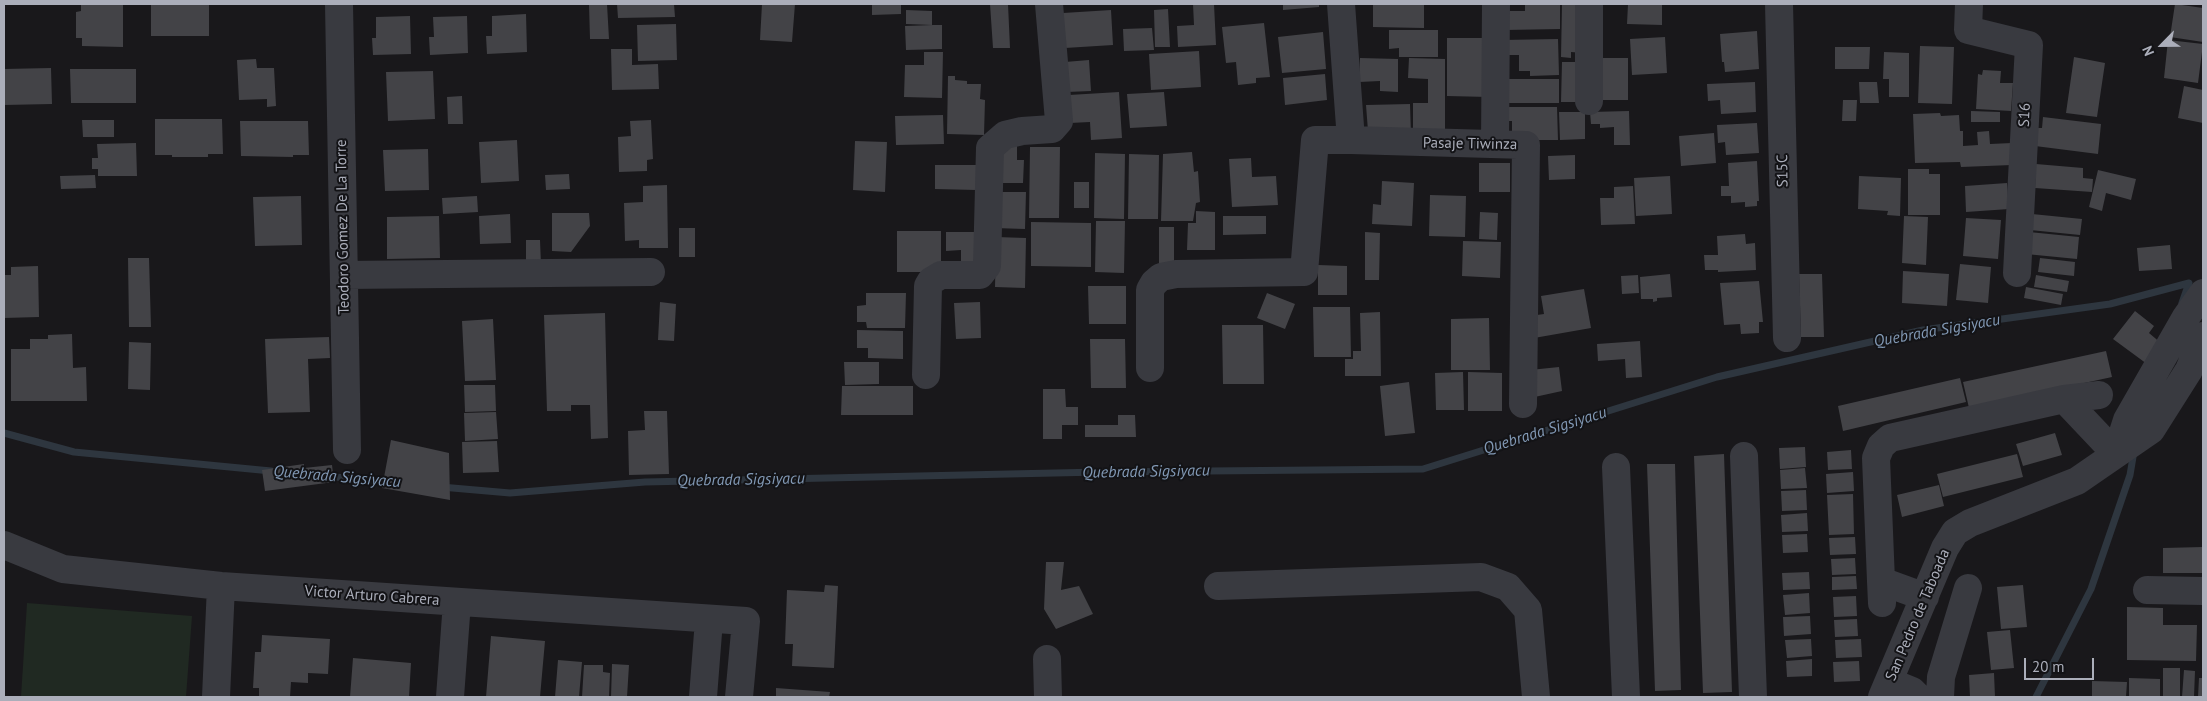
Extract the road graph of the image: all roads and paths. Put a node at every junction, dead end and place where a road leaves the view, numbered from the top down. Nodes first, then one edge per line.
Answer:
1 (339, 4) edge
2 (1049, 4) edge
3 (1341, 4) edge
4 (1496, 4) edge
5 (1589, 4) edge
6 (1779, 4) edge
7 (1969, 4) edge
8 (1590, 101) dead end
9 (1351, 140) junction
10 (1495, 144) junction
11 (651, 272) dead end
12 (2017, 273) dead end
13 (344, 275) junction
14 (2203, 293) edge
15 (2203, 336) edge
16 (1788, 338) dead end
17 (1150, 368) dead end
18 (926, 375) dead end
19 (2099, 395) dead end
20 (2064, 399) junction
21 (1523, 404) dead end
22 (347, 450) dead end
23 (2116, 454) junction
24 (1744, 456) dead end
25 (1616, 467) dead end
26 (4, 545) edge
27 (221, 586) junction
28 (1218, 586) dead end
29 (1968, 588) dead end
30 (2147, 590) dead end
31 (2203, 591) edge
32 (1925, 596) junction
33 (457, 602) junction
34 (709, 620) junction
35 (1047, 659) dead end
36 (1886, 690) edge
37 (216, 697) edge
38 (450, 697) edge
39 (703, 697) edge
40 (739, 697) edge
41 (1048, 697) edge
42 (1536, 697) edge
43 (1626, 697) edge
44 (1753, 697) edge
45 (1918, 697) edge
46 (1940, 697) edge

1 - 13 street, Teodoro Gomez De La Torre
2 - 18 street
3 - 9 street
4 - 10 street
5 - 8 street
6 - 16 street, S15C
7 - 12 street, S16
9 - 10 street, Pasaje Tiwinza
9 - 17 street, Pasaje Tiwinza
10 - 21 street, Pasaje Tiwinza
11 - 13 street
13 - 22 street, Teodoro Gomez De La Torre
14 - 23 street
15 - 23 street, San Pedro de Taboada
19 - 20 street
20 - 23 street
20 - 32 street
23 - 32 street, San Pedro de Taboada
24 - 44 street
25 - 43 street
26 - 27 street, Victor Arturo Cabrera
27 - 33 street, Victor Arturo Cabrera
27 - 37 street
28 - 42 street
29 - 46 street
30 - 31 street
32 - 36 street, San Pedro de Taboada
33 - 34 street, Victor Arturo Cabrera
33 - 38 street
34 - 39 street
34 - 40 street, Victor Arturo Cabrera
35 - 41 street
36 - 45 street

